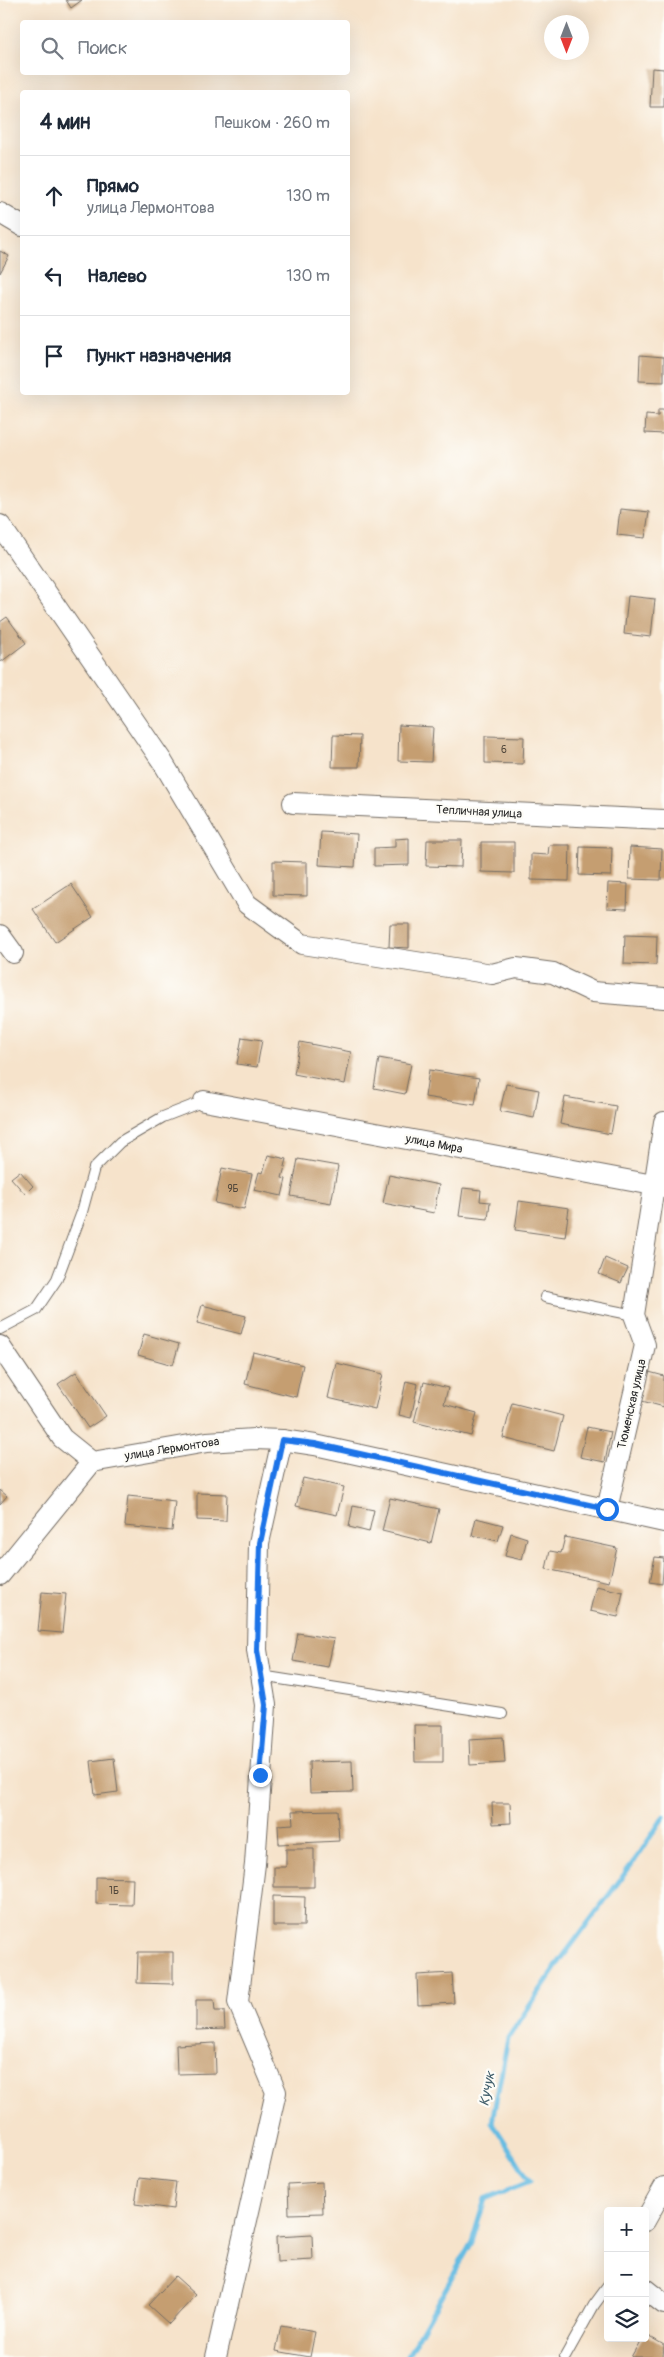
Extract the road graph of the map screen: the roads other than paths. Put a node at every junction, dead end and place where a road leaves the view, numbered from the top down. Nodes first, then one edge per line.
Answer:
1 (0, 213) edge
2 (20, 225) edge
3 (0, 525) edge
4 (293, 803) dead end
5 (664, 820) edge
6 (0, 935) edge
7 (13, 953) dead end
8 (664, 998) edge
9 (204, 1100) joint
10 (664, 1122) edge
11 (660, 1186) edge
12 (545, 1297) dead end
13 (634, 1315) junction
14 (0, 1329) edge
15 (0, 1346) edge
16 (282, 1440) junction
17 (92, 1462) junction
18 (607, 1509) junction
19 (664, 1522) edge
20 (0, 1575) edge
21 (261, 1676) junction
22 (502, 1714) dead end
23 (664, 2187) edge
24 (649, 2214) edge
25 (604, 2291) edge
26 (649, 2292) edge
27 (664, 2304) edge
28 (216, 2357) edge
29 (565, 2357) edge

1 - 2 street
3 - 8 street
4 - 5 street, Тепличная улица
6 - 7 street
9 - 11 street, улица Мира
9 - 14 lane
10 - 11 street
11 - 13 street
12 - 13 lane
13 - 18 street, Тюменская улица
15 - 17 street
16 - 17 street, улица Лермонтова
16 - 18 street, улица Лермонтова
16 - 21 street
17 - 20 street
18 - 19 street, улица Лермонтова
21 - 22 lane
21 - 28 street
23 - 24 street
25 - 29 lane
26 - 27 street

